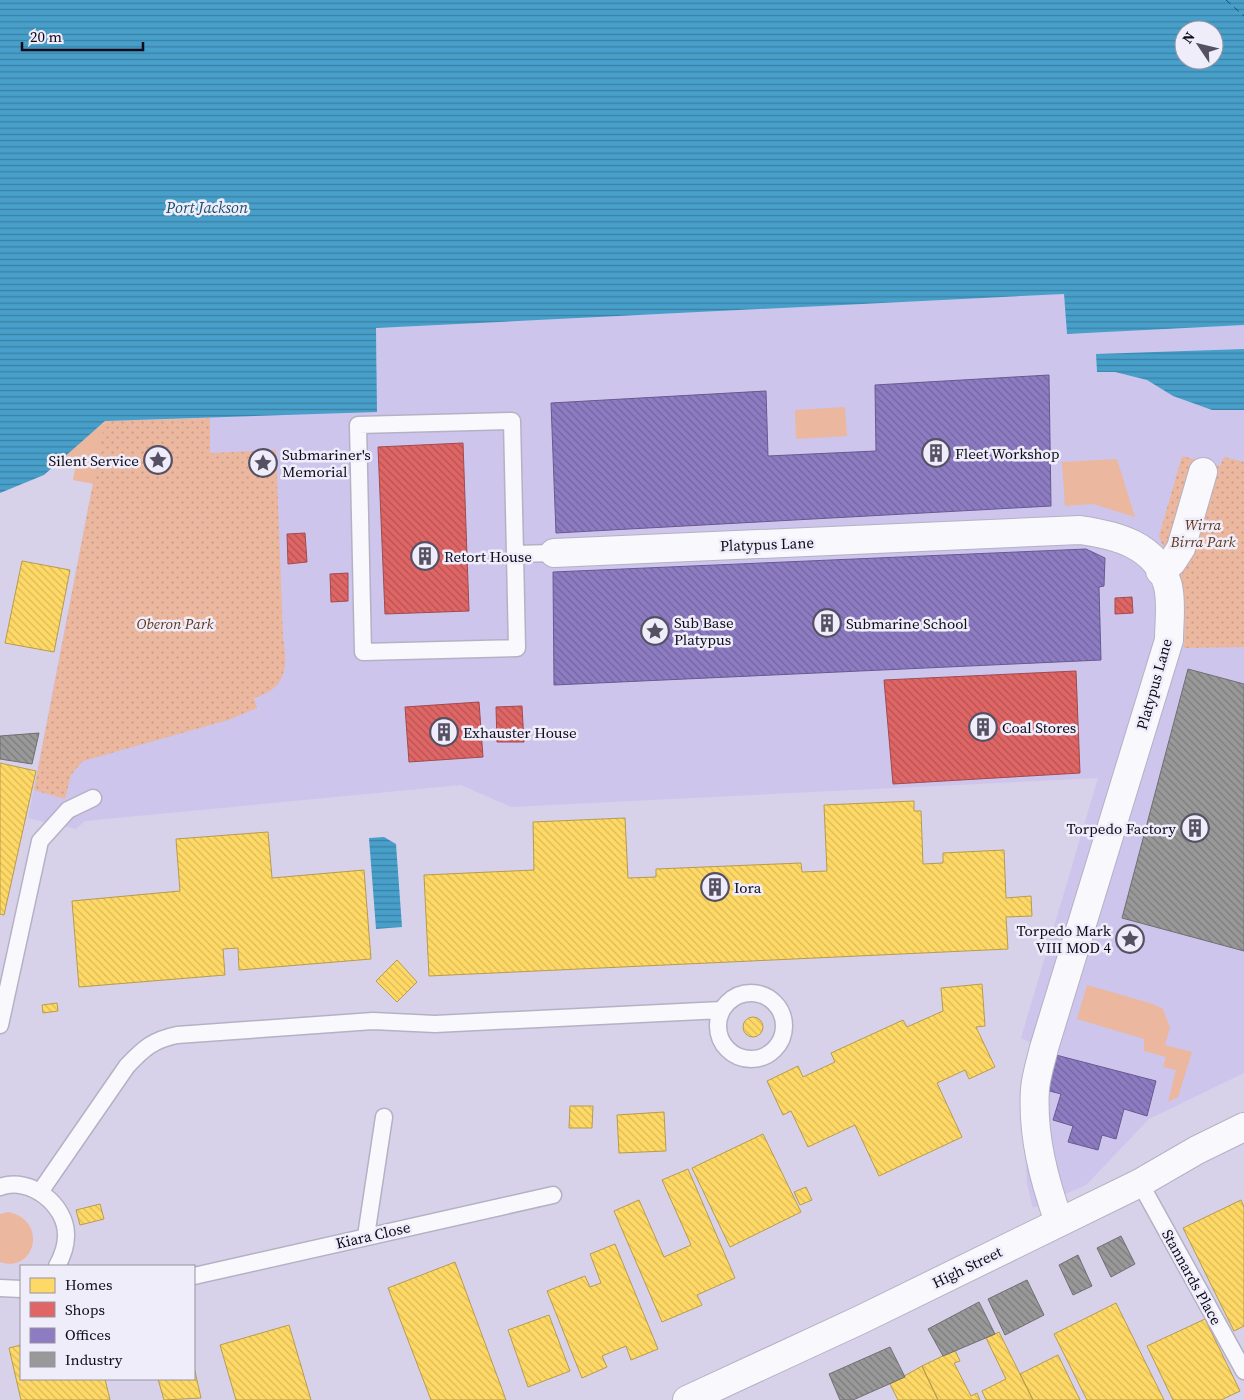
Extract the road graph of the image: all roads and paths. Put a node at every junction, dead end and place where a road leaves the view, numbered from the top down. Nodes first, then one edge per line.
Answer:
1 (1203, 472) dead end
2 (554, 553) joint
3 (515, 554) junction
4 (1160, 571) junction
5 (93, 798) dead end
6 (722, 1010) junction
7 (0, 1024) edge
8 (384, 1117) dead end
9 (1244, 1127) edge
10 (1140, 1183) junction
11 (0, 1187) edge
12 (40, 1192) junction
13 (553, 1195) dead end
14 (1060, 1222) junction
15 (366, 1236) junction
16 (57, 1265) edge
17 (195, 1276) edge
18 (0, 1288) edge
19 (20, 1289) edge
20 (1244, 1370) edge
21 (687, 1400) edge

1 - 4 street
2 - 3 lane
2 - 4 street, Platypus Lane
3 - 3 lane
4 - 14 street, Platypus Lane
5 - 7 lane
6 - 6 lane
6 - 12 lane
8 - 15 lane
9 - 10 street, High Street
10 - 14 street, High Street
10 - 20 lane, Stannards Place
11 - 12 lane
12 - 16 lane
13 - 15 lane, Kiara Close
14 - 21 street, High Street
15 - 17 lane, Kiara Close
18 - 19 lane

